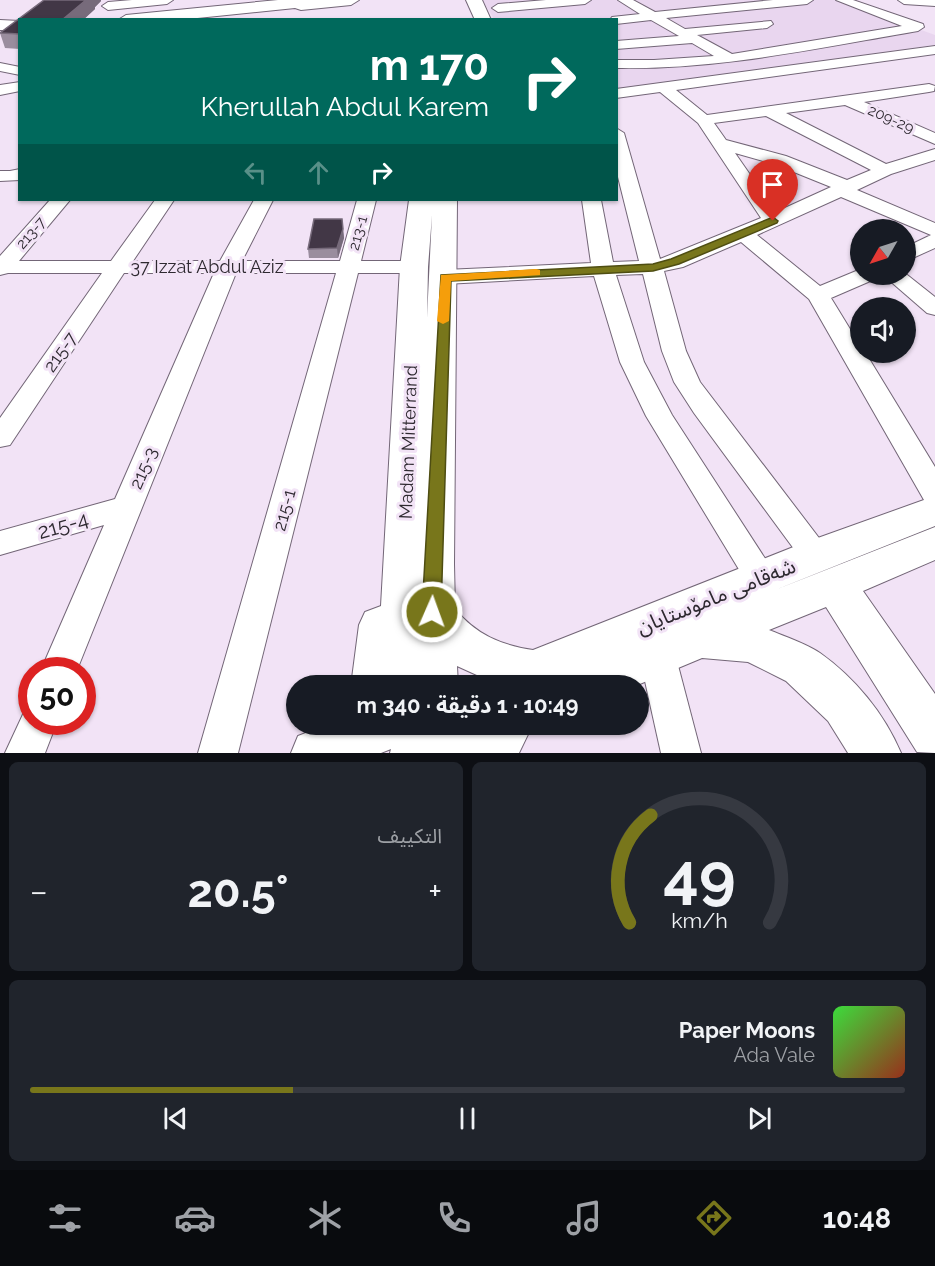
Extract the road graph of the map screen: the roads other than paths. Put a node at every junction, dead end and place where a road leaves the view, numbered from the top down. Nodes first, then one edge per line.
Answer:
1 (167, 0) edge
2 (324, 0) edge
3 (351, 0) edge
4 (459, 0) edge
5 (474, 0) edge
6 (585, 0) edge
7 (624, 0) edge
8 (730, 0) edge
9 (807, 0) edge
10 (844, 0) edge
11 (904, 0) edge
12 (918, 1) edge
13 (935, 2) edge
14 (108, 3) edge
15 (742, 6) junction
16 (498, 8) dead end
17 (230, 10) edge
18 (652, 16) junction
19 (110, 18) edge
20 (147, 18) edge
21 (173, 18) edge
22 (465, 18) edge
23 (482, 18) edge
24 (932, 18) dead end
25 (618, 20) edge
26 (0, 23) edge
27 (18, 23) edge
28 (767, 24) dead end
29 (899, 30) junction
30 (688, 36) junction
31 (860, 38) junction
32 (618, 45) edge
33 (884, 48) junction
34 (934, 50) edge
35 (900, 55) junction
36 (728, 58) junction
37 (858, 61) junction
38 (618, 64) edge
39 (0, 67) edge
40 (18, 71) edge
41 (18, 71) edge
42 (0, 72) edge
43 (18, 86) edge
44 (663, 87) junction
45 (932, 89) edge
46 (1, 90) edge
47 (618, 94) edge
48 (847, 100) junction
49 (771, 112) junction
50 (704, 120) junction
51 (935, 139) edge
52 (618, 140) edge
53 (721, 144) junction
54 (935, 154) edge
55 (885, 170) junction
56 (18, 174) edge
57 (0, 176) edge
58 (846, 189) junction
59 (59, 201) edge
60 (163, 201) edge
61 (262, 201) edge
62 (367, 201) edge
63 (421, 201) edge
64 (445, 201) edge
65 (591, 201) edge
66 (773, 221) junction
67 (935, 230) edge
68 (743, 234) junction
69 (935, 240) edge
70 (916, 250) edge
71 (120, 266) junction
72 (228, 266) junction
73 (349, 267) junction
74 (653, 267) junction
75 (1, 268) edge
76 (603, 269) junction
77 (429, 272) junction
78 (850, 281) edge
79 (907, 285) edge
80 (818, 295) junction
81 (935, 308) edge
82 (0, 438) edge
83 (935, 492) edge
84 (405, 505) junction
85 (127, 507) junction
86 (935, 510) edge
87 (0, 543) edge
88 (935, 543) edge
89 (826, 570) junction
90 (761, 578) junction
91 (432, 612) junction
92 (671, 648) junction
93 (64, 657) edge
94 (376, 675) edge
95 (400, 675) edge
96 (434, 675) edge
97 (515, 675) edge
98 (524, 675) edge
99 (606, 675) edge
100 (33, 735) edge
101 (439, 735) edge
102 (503, 735) edge
103 (935, 736) edge
104 (417, 740) edge
105 (333, 742) edge
106 (26, 753) edge
107 (218, 753) edge
108 (492, 753) edge
109 (681, 753) edge
110 (876, 753) edge

1 - 14 street
2 - 17 main road
3 - 17 main road
4 - 22 main road
5 - 23 main road
6 - 16 street
7 - 18 street
8 - 15 street
9 - 15 street
10 - 29 street
11 - 12 street
12 - 13 street
12 - 24 street
14 - 19 street
15 - 18 street
17 - 20 main road
17 - 21 main road
18 - 25 street
18 - 30 street
26 - 27 main road
28 - 30 street
29 - 31 street
29 - 33 street
30 - 32 street
30 - 36 street
31 - 33 street
31 - 36 street
33 - 35 street
34 - 35 street
35 - 37 street
36 - 38 street
37 - 44 street
37 - 45 street
39 - 40 street
41 - 42 street
43 - 46 street
44 - 47 street
44 - 50 street
45 - 48 street
48 - 49 street
48 - 51 street, 209-29
49 - 50 street
49 - 55 street
50 - 53 street
52 - 74 street
53 - 58 street
53 - 66 street
54 - 55 street, 37 Izzat Abdul Aziz
55 - 58 street, 37 Izzat Abdul Aziz
56 - 57 street
58 - 66 street, 37 Izzat Abdul Aziz
58 - 67 street
59 - 75 street, 213-7
60 - 71 street, 215-7
61 - 72 street, 215-3
62 - 73 street, 213-1
63 - 77 main road, Madam Mitterrand
64 - 77 main road, Madam Mitterrand
65 - 76 street
66 - 68 street, 37 Izzat Abdul Aziz
68 - 74 street, 37 Izzat Abdul Aziz
68 - 80 street
69 - 70 street
71 - 72 street, 37 Izzat Abdul Aziz
71 - 75 street, 37 Izzat Abdul Aziz
71 - 82 street, 215-7
72 - 73 street, 37 Izzat Abdul Aziz
72 - 85 street, 215-3
73 - 77 street, 37 Izzat Abdul Aziz
73 - 107 street, 215-1
74 - 76 street, 37 Izzat Abdul Aziz
74 - 89 street
76 - 77 street, 37 Izzat Abdul Aziz
76 - 90 street
77 - 84 main road, Madam Mitterrand
77 - 91 main road, Madam Mitterrand
78 - 80 street
79 - 81 street
80 - 83 street
84 - 94 main road
84 - 95 main road, Madam Mitterrand
85 - 87 street, 215-4
85 - 93 street, 215-3
86 - 89 main road, شەقامی مامۆستایان
88 - 89 main road, شەقامی مامۆستایان
89 - 90 main road, شەقامی مامۆستایان
89 - 92 main road, شەقامی مامۆستایان
89 - 103 main road
90 - 98 main road, شەقامی مامۆستایان
91 - 96 main road, Madam Mitterrand
91 - 97 main road
92 - 99 main road, شەقامی مامۆستایان
92 - 109 street
92 - 110 main road
100 - 106 street
101 - 104 main road
102 - 108 main road
104 - 105 main road

